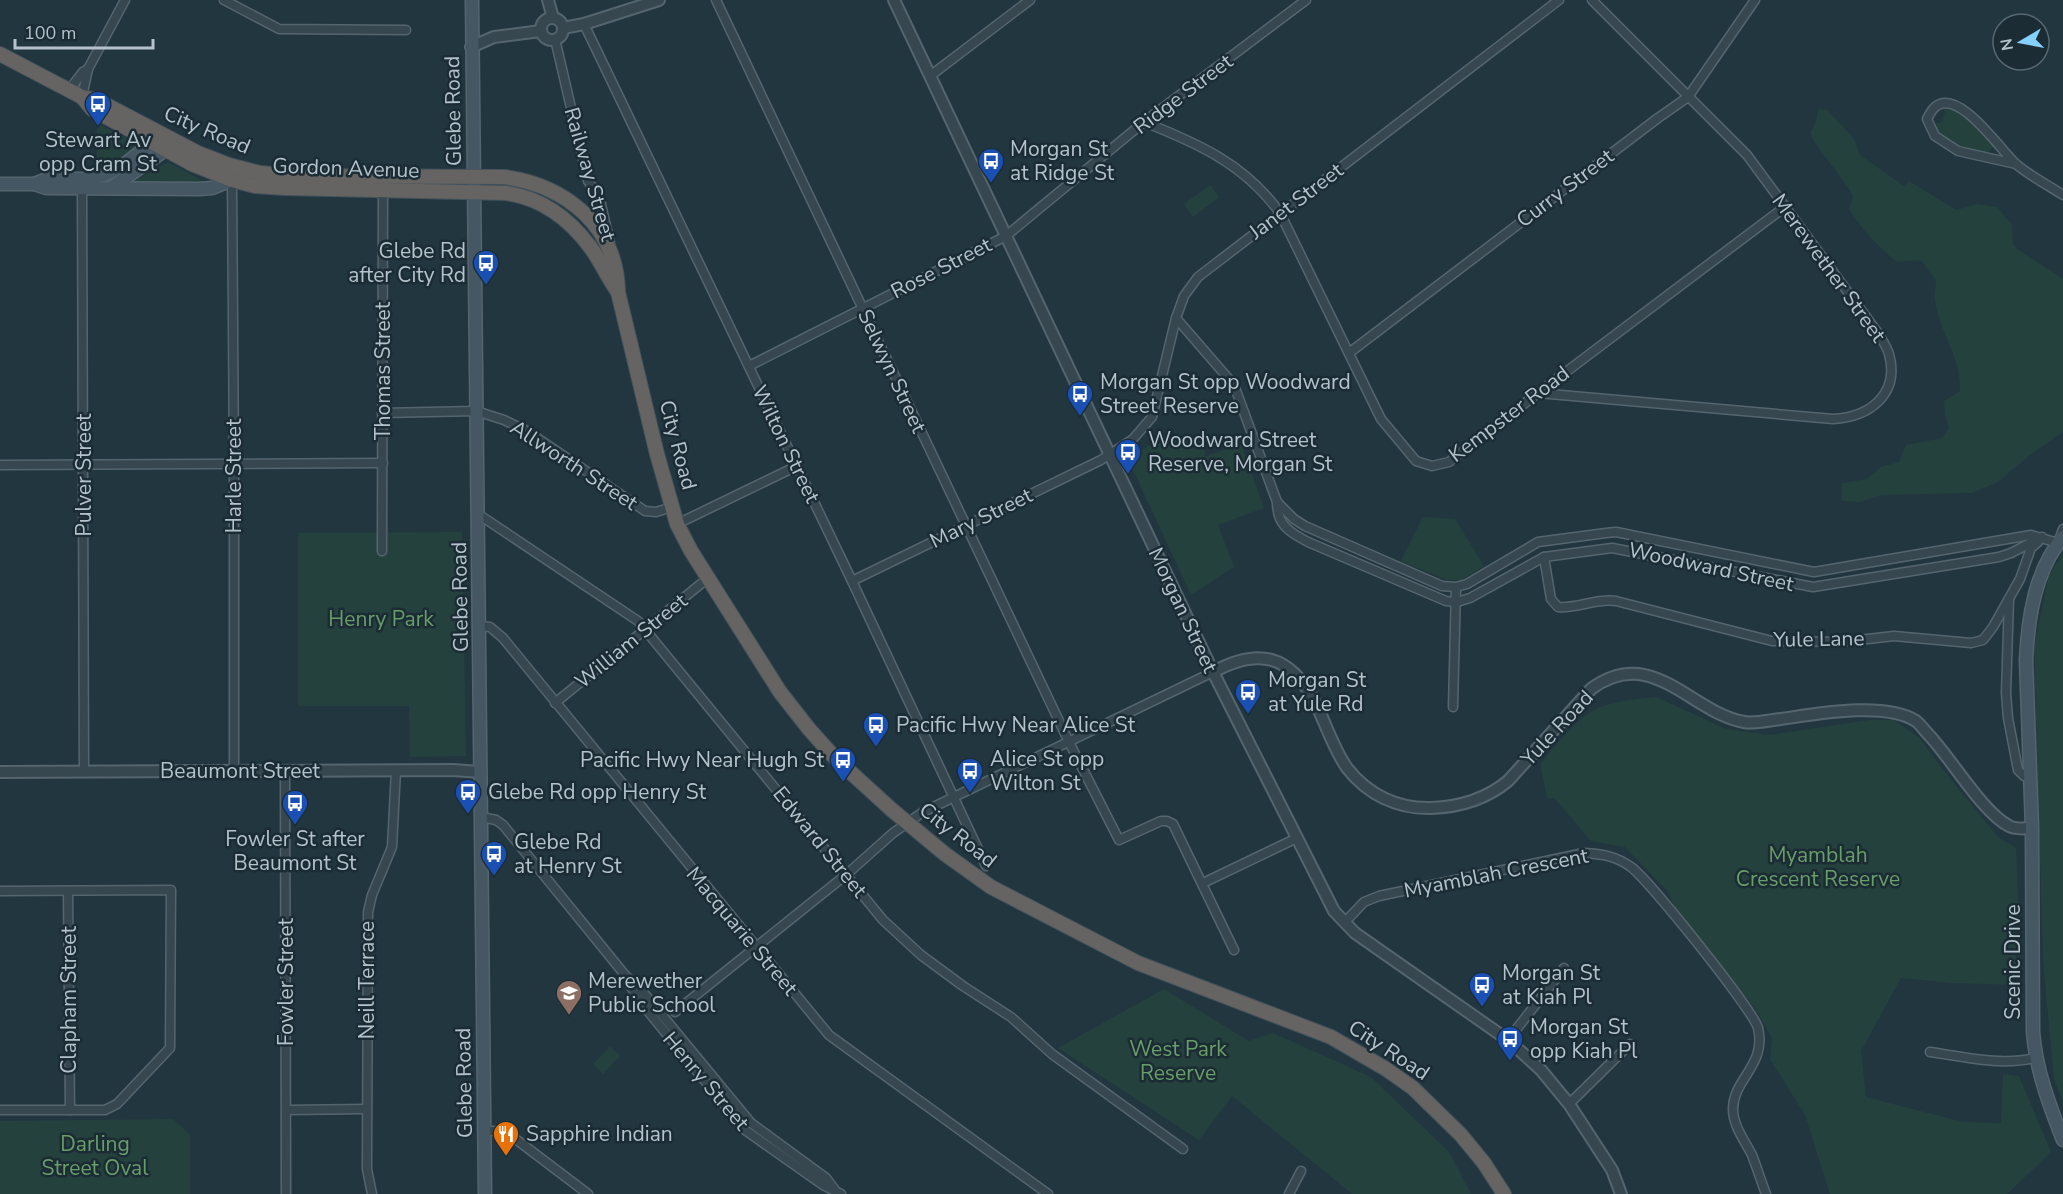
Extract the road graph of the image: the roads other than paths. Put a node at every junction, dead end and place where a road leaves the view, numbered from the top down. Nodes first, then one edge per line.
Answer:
1 (125, 0) edge
2 (224, 0) edge
3 (472, 0) edge
4 (548, 0) edge
5 (659, 0) edge
6 (716, 0) edge
7 (894, 0) edge
8 (1030, 0) edge
9 (1306, 0) edge
10 (1559, 0) edge
11 (1592, 0) edge
12 (1755, 0) edge
13 (638, 3) edge
14 (553, 18) junction
15 (584, 24) junction
16 (562, 28) junction
17 (406, 30) dead end
18 (541, 31) junction
19 (555, 39) junction
20 (471, 47) junction
21 (0, 54) edge
22 (88, 69) junction
23 (930, 76) junction
24 (69, 90) junction
25 (82, 97) junction
26 (1688, 98) junction
27 (1144, 122) junction
28 (161, 143) junction
29 (2016, 164) junction
30 (473, 176) junction
31 (232, 180) junction
32 (0, 184) edge
33 (82, 184) junction
34 (111, 188) junction
35 (383, 191) junction
36 (473, 193) junction
37 (2063, 195) edge
38 (1786, 206) junction
39 (1280, 213) junction
40 (1006, 236) junction
41 (618, 273) junction
42 (618, 292) junction
43 (862, 308) junction
44 (1176, 318) junction
45 (1348, 353) junction
46 (748, 366) junction
47 (1538, 393) junction
48 (476, 411) junction
49 (382, 413) junction
50 (1110, 455) junction
51 (383, 463) junction
52 (234, 464) junction
53 (0, 465) edge
54 (84, 466) junction
55 (797, 466) junction
56 (1277, 502) junction
57 (672, 507) junction
58 (478, 514) junction
59 (677, 524) junction
60 (966, 525) junction
61 (2063, 529) edge
62 (2042, 537) junction
63 (2061, 540) edge
64 (382, 551) dead end
65 (1544, 557) junction
66 (708, 578) junction
67 (852, 581) junction
68 (1456, 586) junction
69 (2009, 599) junction
70 (1456, 602) junction
71 (480, 626) junction
72 (645, 631) junction
73 (1213, 672) junction
74 (555, 703) junction
75 (1453, 707) dead end
76 (1068, 742) junction
77 (396, 770) junction
78 (84, 771) junction
79 (234, 771) junction
80 (285, 771) junction
81 (0, 772) edge
82 (480, 772) junction
83 (2030, 778) junction
84 (954, 796) junction
85 (481, 817) junction
86 (908, 822) junction
87 (2032, 828) junction
88 (1297, 838) junction
89 (986, 866) dead end
90 (847, 874) junction
91 (1203, 883) junction
92 (0, 891) edge
93 (68, 891) junction
94 (1344, 923) junction
95 (756, 948) junction
96 (1234, 950) dead end
97 (1564, 968) dead end
98 (675, 1012) dead end
99 (1508, 1040) junction
100 (1630, 1044) dead end
101 (1930, 1052) dead end
102 (2035, 1058) junction
103 (1569, 1104) junction
104 (366, 1109) junction
105 (0, 1110) edge
106 (70, 1110) junction
107 (287, 1110) junction
108 (484, 1131) junction
109 (2063, 1140) edge
110 (1183, 1149) dead end
111 (1301, 1171) dead end
112 (837, 1193) edge
113 (286, 1194) edge
114 (372, 1194) edge
115 (485, 1194) edge
116 (588, 1194) edge
117 (1048, 1194) edge
118 (1289, 1194) edge
119 (1504, 1194) edge
120 (1621, 1194) edge
121 (1766, 1194) edge

1 - 22 street
2 - 17 street
3 - 20 main road, Glebe Road
4 - 14 street
5 - 13 street
6 - 43 street, Selwyn Street
7 - 23 street, Morgan Street
8 - 23 street
9 - 27 street, Ridge Street
10 - 39 street, Janet Street
11 - 26 street, Merewether Street
12 - 26 street, Curry Street
13 - 15 street
14 - 16 street
14 - 18 street
15 - 16 street
15 - 46 street, Wilton Street
16 - 19 street
18 - 19 street
18 - 20 street
19 - 41 street, Railway Street
20 - 30 main road, Glebe Road
21 - 24 highway
22 - 24 street
22 - 25 street
23 - 40 street, Morgan Street
24 - 25 highway
25 - 28 highway
26 - 38 street, Merewether Street
26 - 45 street, Curry Street
27 - 39 street, Kempster Road
27 - 40 street, Ridge Street
28 - 30 highway, City Road
28 - 31 highway
28 - 33 main road, Gordon Avenue
28 - 34 main road
29 - 29 street
29 - 37 street
30 - 36 main road, Glebe Road
30 - 41 highway, City Road
31 - 34 main road, Gordon Avenue
31 - 35 highway, Gordon Avenue
31 - 52 street, Harle Street
32 - 33 main road, Gordon Avenue
33 - 34 main road, Gordon Avenue
33 - 54 street, Pulver Street
35 - 36 highway, Gordon Avenue
35 - 49 street, Thomas Street
36 - 42 highway, City Road
36 - 48 main road, Glebe Road
38 - 47 street, Kempster Road
38 - 47 street, Merewether Street
39 - 44 street, Janet Street
39 - 45 street, Kempster Road
40 - 43 street, Rose Street
40 - 50 street, Morgan Street
41 - 42 highway, City Road
42 - 57 highway, City Road
43 - 46 street, Rose Street
43 - 60 street, Selwyn Street
44 - 50 street, Janet Street
44 - 56 street
45 - 47 street, Kempster Road
46 - 55 street, Wilton Street
48 - 49 street, Allworth Street
48 - 57 street, Allworth Street
48 - 58 main road, Glebe Road
49 - 51 street, Thomas Street
50 - 60 street, Mary Street
50 - 73 street, Morgan Street
51 - 52 street
51 - 64 street, Thomas Street
52 - 54 street
52 - 79 street, Harle Street
53 - 54 street
54 - 78 street, Pulver Street
55 - 59 street
55 - 67 street, Wilton Street
56 - 68 street
56 - 70 street
57 - 59 highway, City Road
58 - 71 main road, Glebe Road
58 - 72 street, Edward Street
59 - 66 highway, City Road
60 - 67 street, Mary Street
60 - 76 street, Selwyn Street
61 - 63 street, Scenic Drive
62 - 63 street, Woodward Street
62 - 65 street, Woodward Street
62 - 68 street, Woodward Street
62 - 69 street, Yule Lane
63 - 83 main road, Scenic Drive
65 - 69 street, Yule Lane
65 - 70 street, Woodward Street
66 - 72 street, William Street
66 - 86 highway, City Road
67 - 84 street, Wilton Street
68 - 70 street
69 - 83 street
70 - 75 street
71 - 74 street, Macquarie Street
71 - 82 main road, Glebe Road
72 - 74 street, William Street
72 - 90 street, Edward Street
73 - 76 street
73 - 87 street, Yule Road
73 - 88 street, Morgan Street
74 - 95 street, Macquarie Street
76 - 84 street
76 - 91 street, Selwyn Street
77 - 80 street, Beaumont Street
77 - 82 street, Beaumont Street
77 - 104 street, Neill Terrace
78 - 79 street, Beaumont Street
78 - 81 street, Beaumont Street
79 - 80 street, Beaumont Street
80 - 107 street, Fowler Street
82 - 85 main road, Glebe Road
83 - 87 main road, Scenic Drive
84 - 86 street
84 - 89 street, Wilton Street
85 - 108 main road, Glebe Road
85 - 112 street, Henry Street
86 - 90 street
86 - 119 highway, City Road
87 - 102 main road, Scenic Drive
88 - 91 street
88 - 94 street, Morgan Street
90 - 95 street
90 - 110 street, Edward Street
91 - 96 street
92 - 93 street
93 - 106 street, Clapham Street
93 - 106 street
94 - 99 street, Morgan Street
94 - 121 street, Myamblah Crescent
95 - 98 street
95 - 117 street, Macquarie Street
97 - 99 street
99 - 103 street, Morgan Street
100 - 103 street
101 - 102 street
102 - 109 main road, Scenic Drive
103 - 120 street, Morgan Street
104 - 107 street
104 - 114 street, Neill Terrace
105 - 106 street
107 - 113 street, Fowler Street
108 - 115 main road, Glebe Road
108 - 116 street
111 - 118 street

